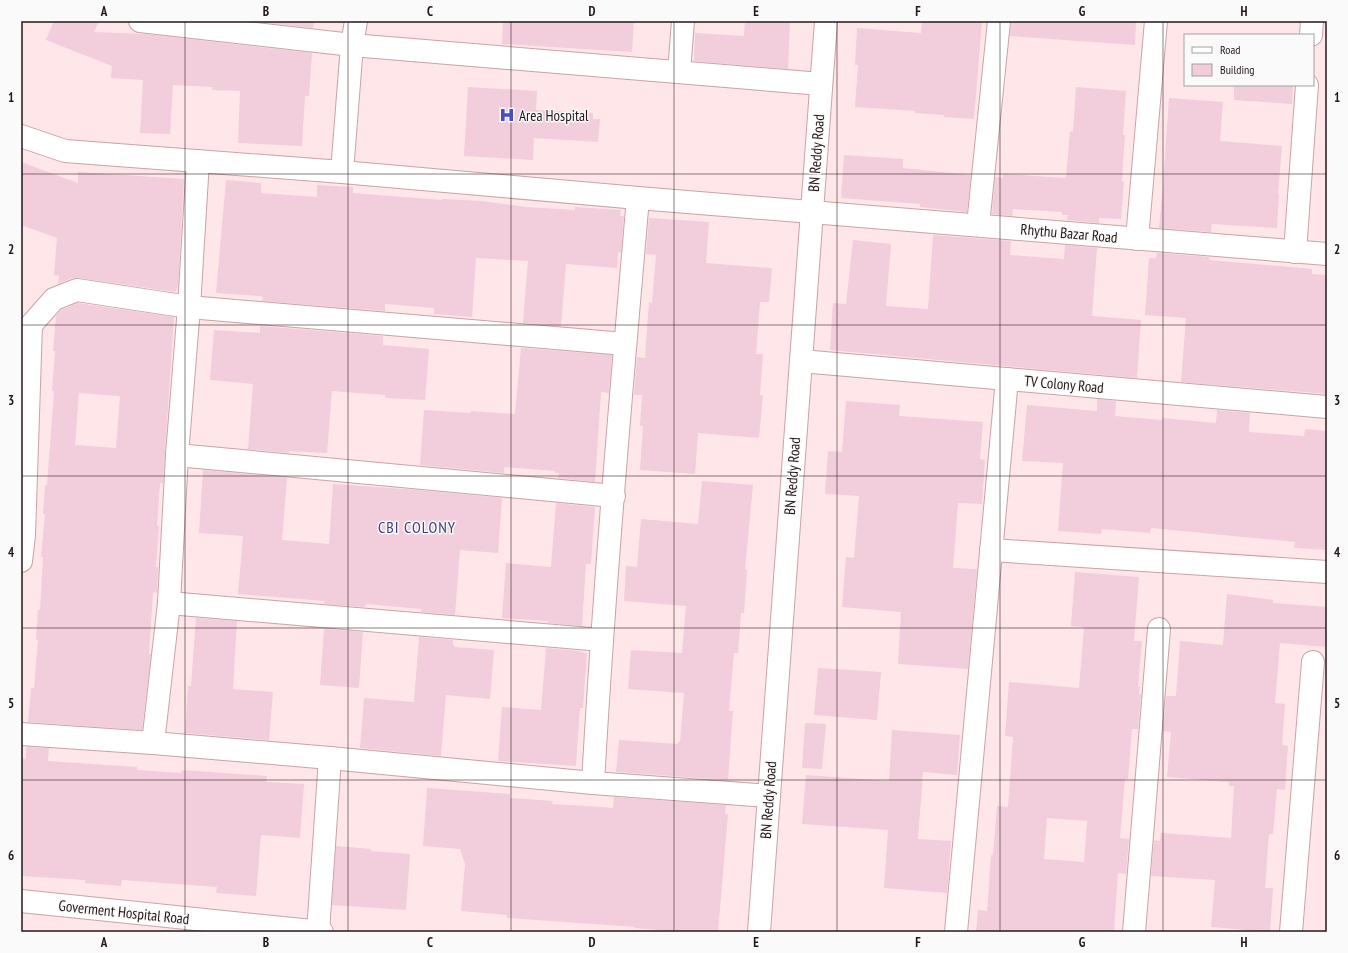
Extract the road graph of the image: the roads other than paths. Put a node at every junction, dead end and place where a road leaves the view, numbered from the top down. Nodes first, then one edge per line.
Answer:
1 (140, 21) edge
2 (356, 21) edge
3 (683, 21) edge
4 (826, 21) edge
5 (999, 21) edge
6 (1156, 21) edge
7 (1312, 21) edge
8 (1311, 34) edge
9 (352, 45) junction
10 (679, 72) junction
11 (821, 84) junction
12 (1307, 86) edge
13 (21, 136) edge
14 (198, 161) junction
15 (342, 172) junction
16 (638, 198) junction
17 (812, 212) junction
18 (978, 226) junction
19 (1137, 239) junction
20 (1295, 252) junction
21 (1327, 254) edge
22 (189, 307) junction
23 (625, 344) junction
24 (801, 361) junction
25 (1007, 379) junction
26 (1327, 408) edge
27 (177, 455) junction
28 (614, 496) junction
29 (22, 535) edge
30 (991, 550) junction
31 (21, 562) edge
32 (1327, 572) edge
33 (169, 603) junction
34 (1159, 629) dead end
35 (602, 640) junction
36 (1313, 662) dead end
37 (21, 734) edge
38 (153, 743) junction
39 (330, 758) junction
40 (593, 783) junction
41 (769, 796) junction
42 (21, 901) edge
43 (149, 923) edge
44 (318, 932) edge
45 (322, 932) edge
46 (759, 932) edge
47 (956, 932) edge
48 (1134, 932) edge
49 (1291, 932) edge

1 - 9 street
2 - 9 street
3 - 10 street
4 - 11 street, BN Reddy Road
5 - 18 street
6 - 19 street
7 - 8 street
9 - 10 street
9 - 15 street
10 - 11 street
11 - 17 street, BN Reddy Road
12 - 20 street
13 - 14 street, Rhythu Bazar Road
14 - 15 street, Rhythu Bazar Road
14 - 22 street
15 - 16 street, Rhythu Bazar Road
16 - 17 street, Rhythu Bazar Road
16 - 23 street
17 - 18 street, Rhythu Bazar Road
17 - 24 street, BN Reddy Road
18 - 19 street, Rhythu Bazar Road
19 - 20 street, Rhythu Bazar Road
20 - 21 street, Rhythu Bazar Road
22 - 23 street
22 - 27 street
22 - 29 street
23 - 28 street
24 - 25 street, TV Colony Road
24 - 41 street, BN Reddy Road
25 - 26 street, TV Colony Road
25 - 30 street
27 - 28 street
27 - 33 street
28 - 35 street
29 - 31 street
30 - 32 street
30 - 47 street
33 - 35 street
33 - 38 street
34 - 48 street
35 - 40 street
36 - 49 street
37 - 38 street
38 - 39 street
39 - 40 street
39 - 44 street
40 - 41 street
41 - 46 street, BN Reddy Road
42 - 43 street, Goverment Hospital Road
43 - 44 street, Goverment Hospital Road
44 - 45 street, Goverment Hospital Road

